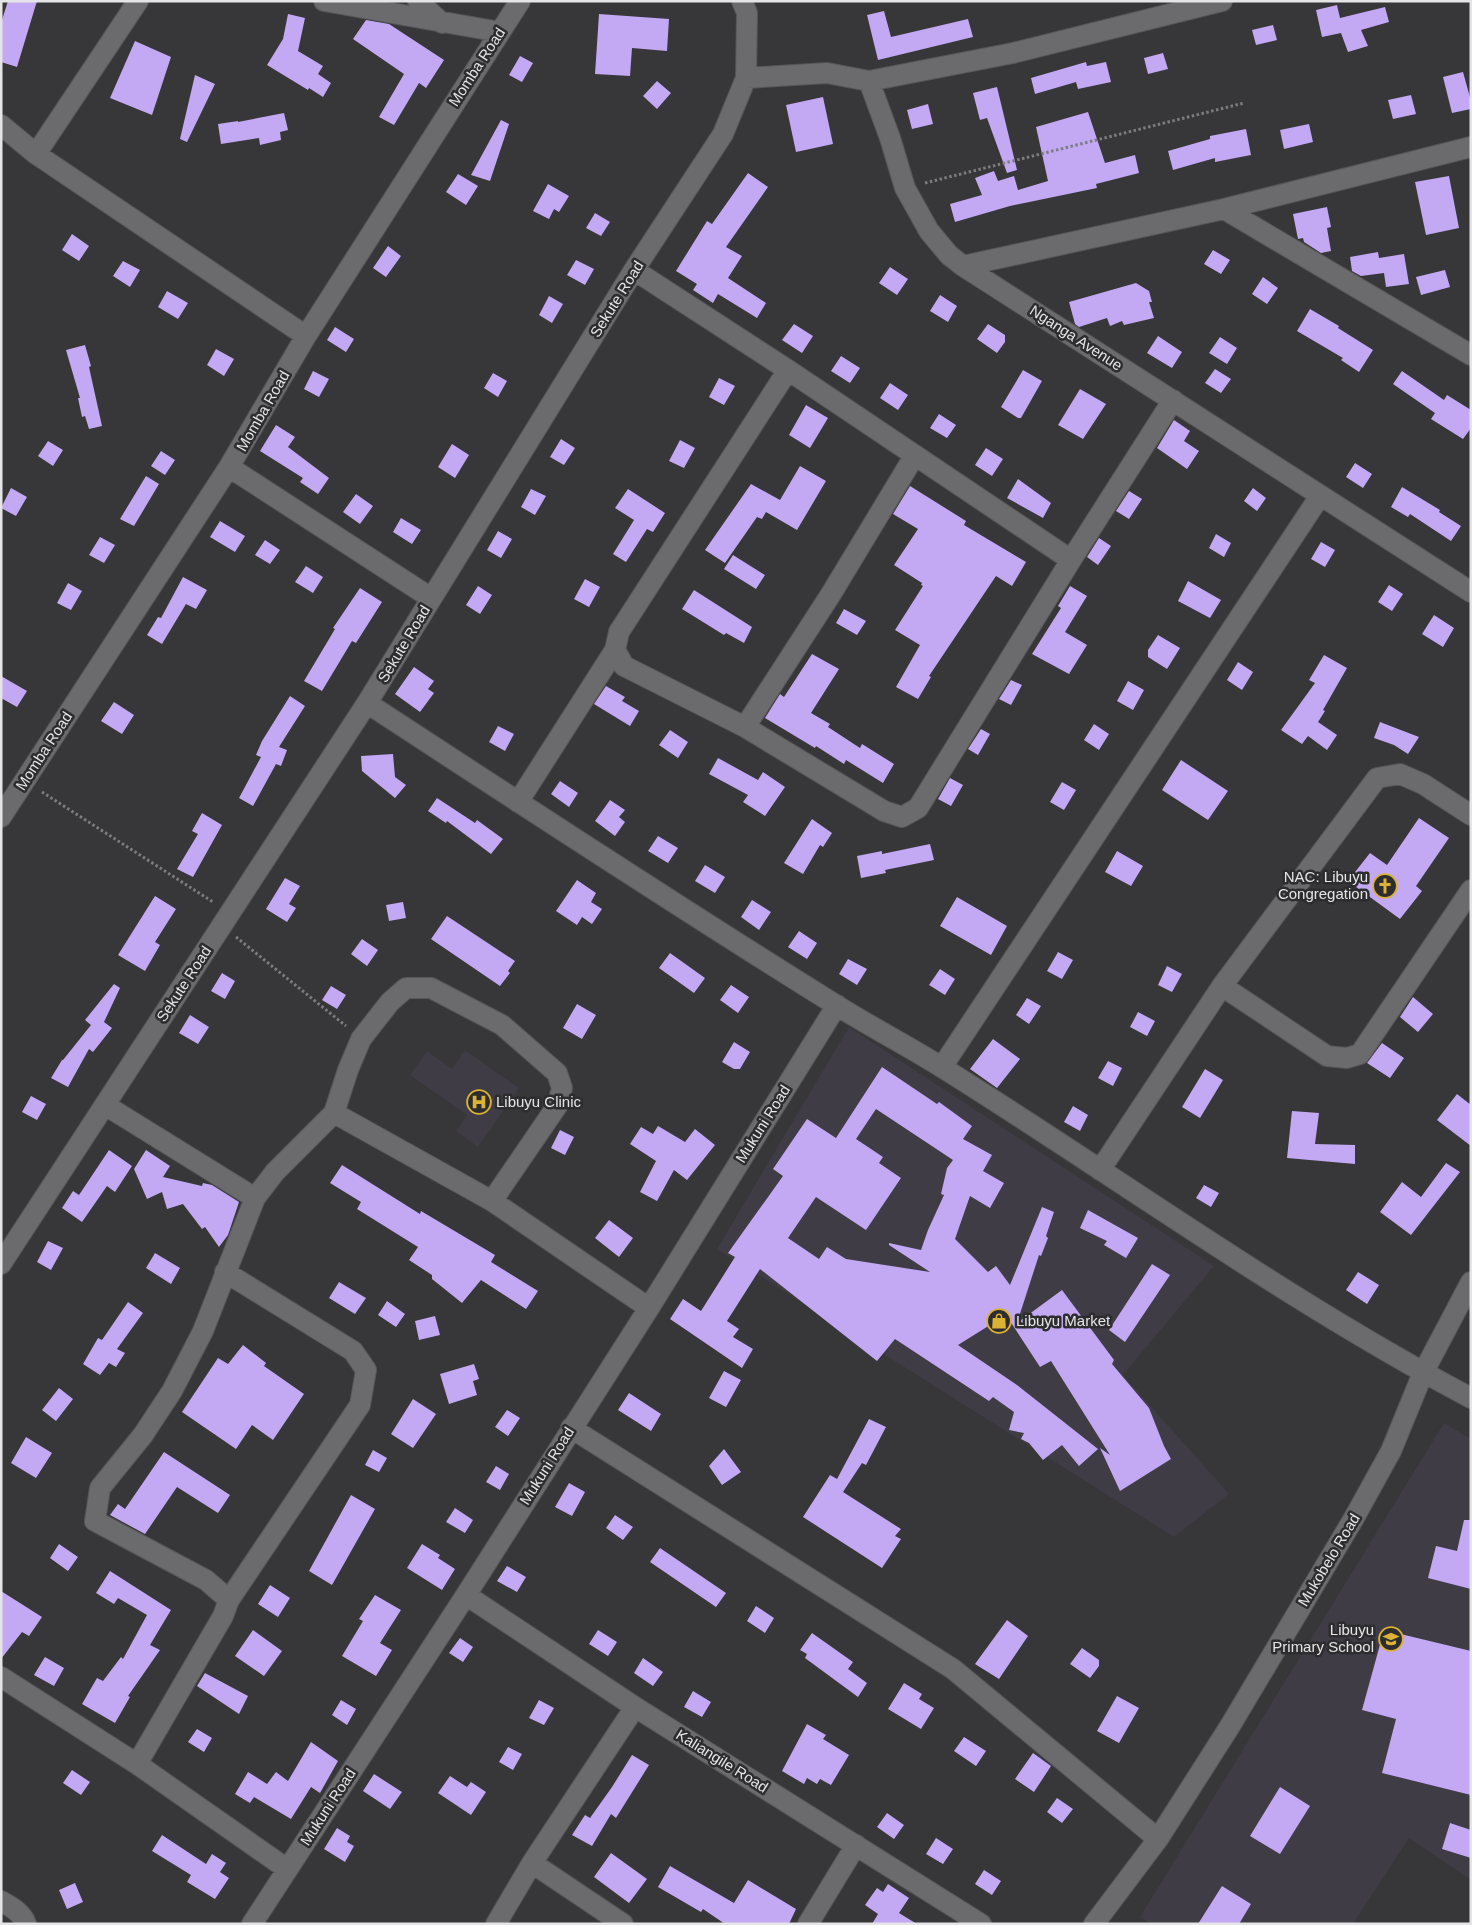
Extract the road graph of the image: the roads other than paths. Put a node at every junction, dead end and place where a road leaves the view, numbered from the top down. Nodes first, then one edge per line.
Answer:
1 (138, 1) edge
2 (324, 1) edge
3 (418, 1) edge
4 (520, 1) edge
5 (742, 1) edge
6 (1222, 1) edge
7 (442, 23) junction
8 (500, 32) junction
9 (746, 78) junction
10 (868, 81) junction
11 (1, 125) edge
12 (1471, 147) edge
13 (36, 154) junction
14 (1224, 209) junction
15 (963, 266) junction
16 (634, 270) junction
17 (306, 336) junction
18 (1471, 355) edge
19 (788, 370) junction
20 (1173, 400) junction
21 (915, 455) junction
22 (229, 468) junction
23 (1320, 496) junction
24 (1071, 560) junction
25 (1471, 592) edge
26 (431, 598) junction
27 (615, 650) junction
28 (367, 703) junction
29 (746, 728) junction
30 (518, 802) junction
31 (1471, 815) edge
32 (1, 817) edge
33 (1471, 890) edge
34 (1222, 986) junction
35 (837, 1006) junction
36 (942, 1067) junction
37 (105, 1105) junction
38 (334, 1113) junction
39 (1100, 1170) junction
40 (255, 1198) junction
41 (492, 1202) junction
42 (1, 1264) edge
43 (226, 1272) junction
44 (1471, 1282) edge
45 (649, 1308) junction
46 (1424, 1373) junction
47 (1471, 1398) edge
48 (571, 1428) junction
49 (466, 1595) junction
50 (229, 1600) junction
51 (1, 1677) edge
52 (635, 1707) junction
53 (138, 1764) junction
54 (1158, 1838) junction
55 (856, 1845) junction
56 (532, 1863) junction
57 (287, 1869) junction
58 (1, 1901) edge
59 (26, 1924) edge
60 (252, 1924) edge
61 (496, 1924) edge
62 (623, 1924) edge
63 (808, 1924) edge
64 (981, 1924) edge
65 (1094, 1924) edge

1 - 13 street
2 - 7 street
3 - 7 street
4 - 8 street, Momba Road
5 - 9 street, Sekute Road
6 - 10 street
7 - 8 street
8 - 17 street, Momba Road
9 - 10 street
9 - 16 street, Sekute Road
10 - 15 street, Nganga Avenue
11 - 13 street
12 - 14 street
13 - 17 street
14 - 15 street
14 - 18 street
15 - 20 street, Nganga Avenue
16 - 19 street
16 - 26 street, Sekute Road
17 - 22 street, Momba Road
19 - 21 street
19 - 27 street
20 - 23 street, Nganga Avenue
20 - 24 street
21 - 24 street
21 - 29 street
22 - 26 street
22 - 32 street, Momba Road
23 - 25 street, Nganga Avenue
23 - 36 street
24 - 29 street
26 - 28 street, Sekute Road
27 - 29 street
27 - 30 street
28 - 30 street
28 - 37 street, Sekute Road
30 - 35 street
31 - 34 street
33 - 34 street
34 - 39 street
35 - 36 street
35 - 45 street, Mukuni Road
36 - 39 street
37 - 40 street
37 - 42 street, Sekute Road
38 - 40 street
38 - 41 street
38 - 41 street
39 - 46 street
40 - 43 street
41 - 45 street
43 - 50 street
43 - 50 street
44 - 46 street, Mukobelo Road
45 - 48 street, Mukuni Road
46 - 47 street
46 - 54 street, Mukobelo Road
48 - 49 street, Mukuni Road
48 - 54 street
49 - 52 street, Kaliangile Road
49 - 57 street, Mukuni Road
50 - 53 street
51 - 53 street
52 - 55 street, Kaliangile Road
52 - 56 street
53 - 57 street
54 - 65 street, Mukobelo Road
55 - 63 street
55 - 64 street, Kaliangile Road
56 - 61 street
56 - 62 street
57 - 60 street, Mukuni Road
58 - 59 street

